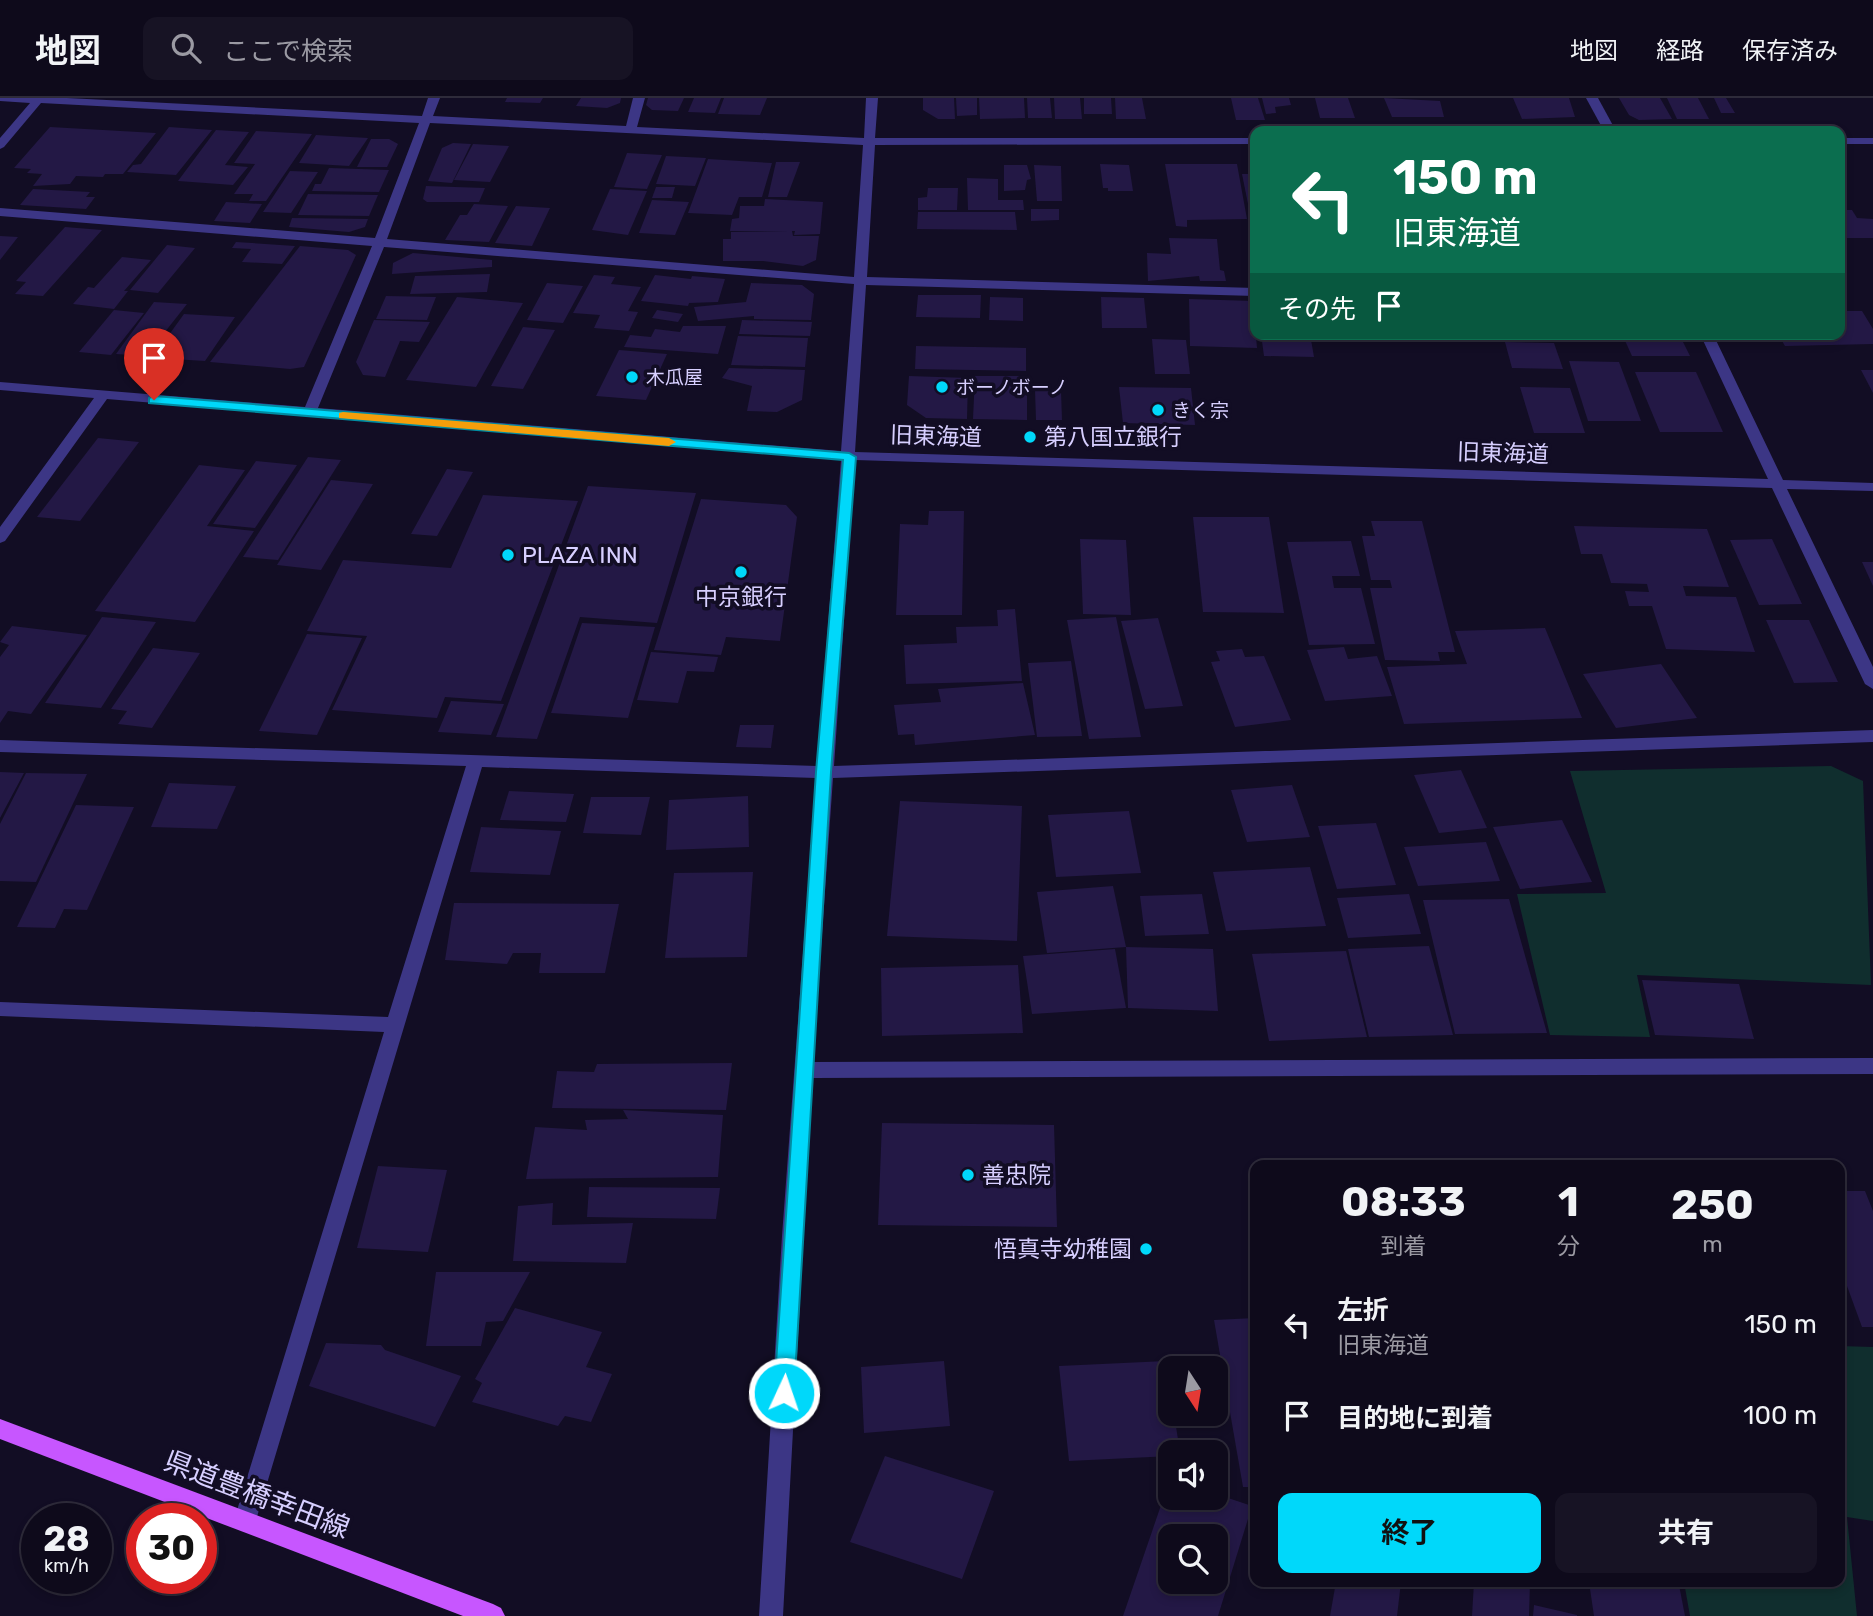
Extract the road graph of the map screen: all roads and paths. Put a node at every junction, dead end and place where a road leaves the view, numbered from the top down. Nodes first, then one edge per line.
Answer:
1 (0, 98) edge
2 (434, 98) edge
3 (639, 98) edge
4 (872, 98) edge
5 (1592, 98) edge
6 (39, 99) edge
7 (425, 120) junction
8 (1607, 126) edge
9 (630, 131) junction
10 (1250, 141) edge
11 (1845, 141) edge
12 (1873, 141) edge
13 (869, 142) junction
14 (0, 145) edge
15 (0, 212) edge
16 (380, 243) junction
17 (861, 281) junction
18 (1250, 292) edge
19 (1709, 340) edge
20 (0, 386) edge
21 (102, 396) junction
22 (309, 413) junction
23 (849, 457) junction
24 (1776, 484) junction
25 (1873, 487) edge
26 (0, 538) edge
27 (1873, 684) edge
28 (1873, 736) edge
29 (0, 746) edge
30 (476, 760) junction
31 (824, 772) junction
32 (0, 1009) edge
33 (395, 1025) junction
34 (1873, 1066) edge
35 (804, 1070) junction
36 (0, 1429) edge
37 (245, 1520) junction
38 (493, 1616) edge
39 (771, 1616) edge

1 - 6 street
2 - 7 street
3 - 9 street
4 - 13 street
5 - 8 street
6 - 7 street
6 - 14 street
7 - 9 street
7 - 16 street
9 - 13 street
10 - 13 street
11 - 12 street
13 - 17 street
15 - 16 street
16 - 17 street
16 - 22 street
17 - 18 street
17 - 23 street
19 - 24 street
20 - 21 street, 旧東海道
21 - 22 street, 旧東海道
21 - 26 street
22 - 23 street, 旧東海道
23 - 24 street, 旧東海道
23 - 31 street
24 - 25 street, 旧東海道
24 - 27 street
28 - 31 street
29 - 30 street
30 - 31 street
30 - 33 street
31 - 35 street
32 - 33 street
33 - 37 street
34 - 35 street
35 - 39 street
36 - 37 main road, 県道豊橋幸田線
37 - 38 main road, 県道豊橋幸田線

